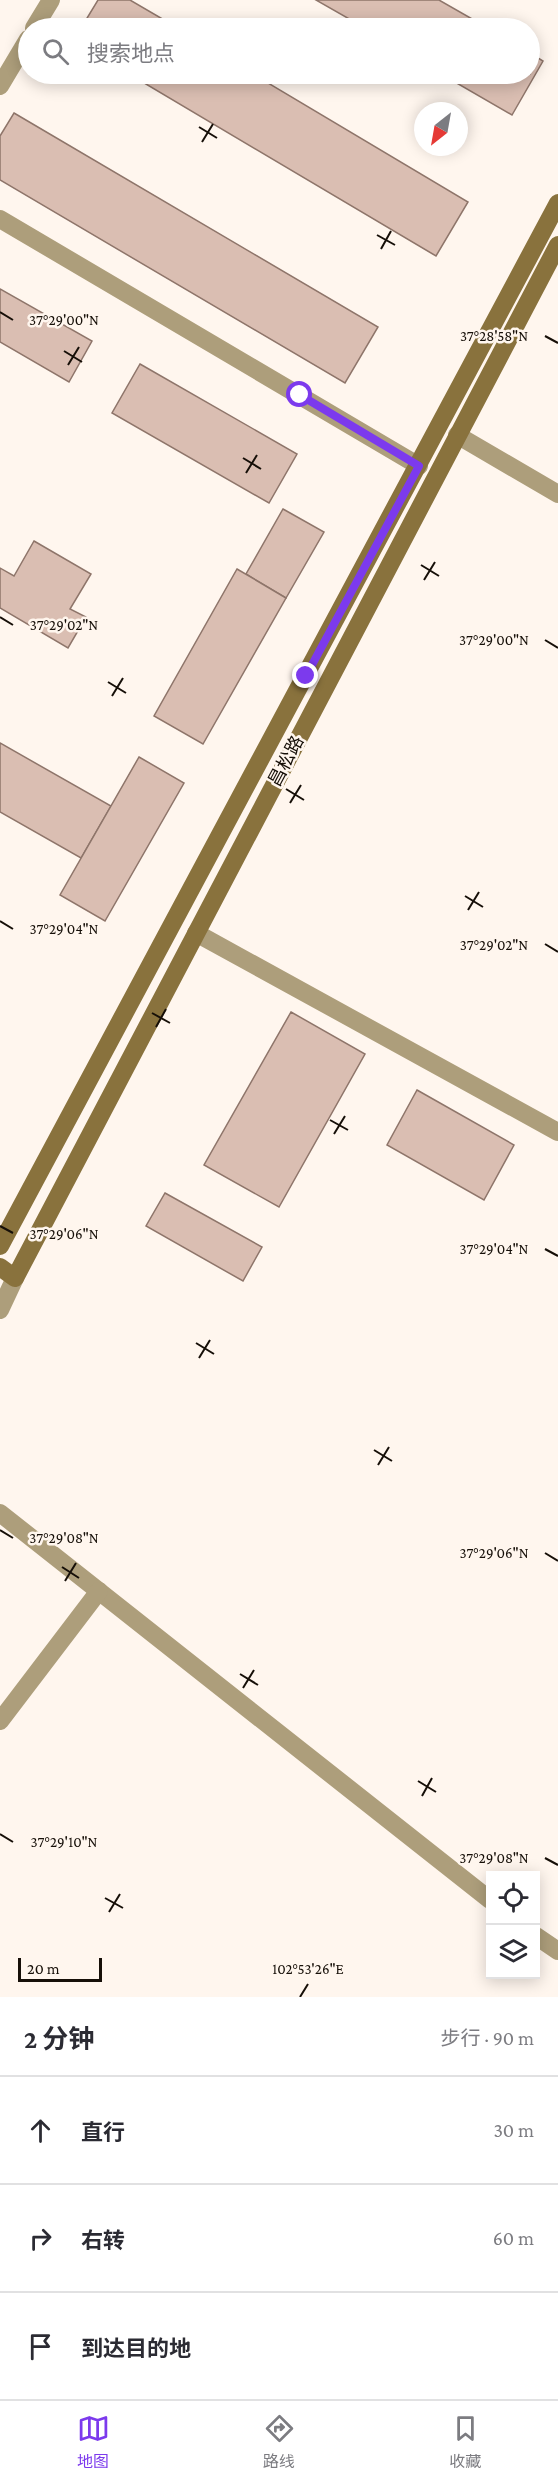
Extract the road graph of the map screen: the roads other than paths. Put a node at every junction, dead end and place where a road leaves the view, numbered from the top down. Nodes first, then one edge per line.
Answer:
1 (51, 0) edge
2 (40, 18) edge
3 (18, 56) edge
4 (0, 86) edge
5 (558, 202) edge
6 (0, 219) edge
7 (558, 245) edge
8 (457, 435) junction
9 (419, 466) junction
10 (558, 494) edge
11 (196, 933) junction
12 (558, 1132) edge
13 (0, 1246) edge
14 (0, 1267) edge
15 (15, 1278) junction
16 (0, 1310) edge
17 (0, 1513) edge
18 (99, 1591) junction
19 (0, 1721) edge
20 (486, 1897) edge
21 (540, 1939) edge
22 (558, 1951) edge

1 - 2 street
3 - 4 street
5 - 9 main road
6 - 9 street
7 - 8 main road, 昌松路
8 - 10 street
8 - 11 main road, 昌松路
9 - 13 main road
11 - 12 street
11 - 15 main road, 昌松路
14 - 15 main road
15 - 16 street
17 - 18 street
18 - 19 street
18 - 20 street
21 - 22 street

